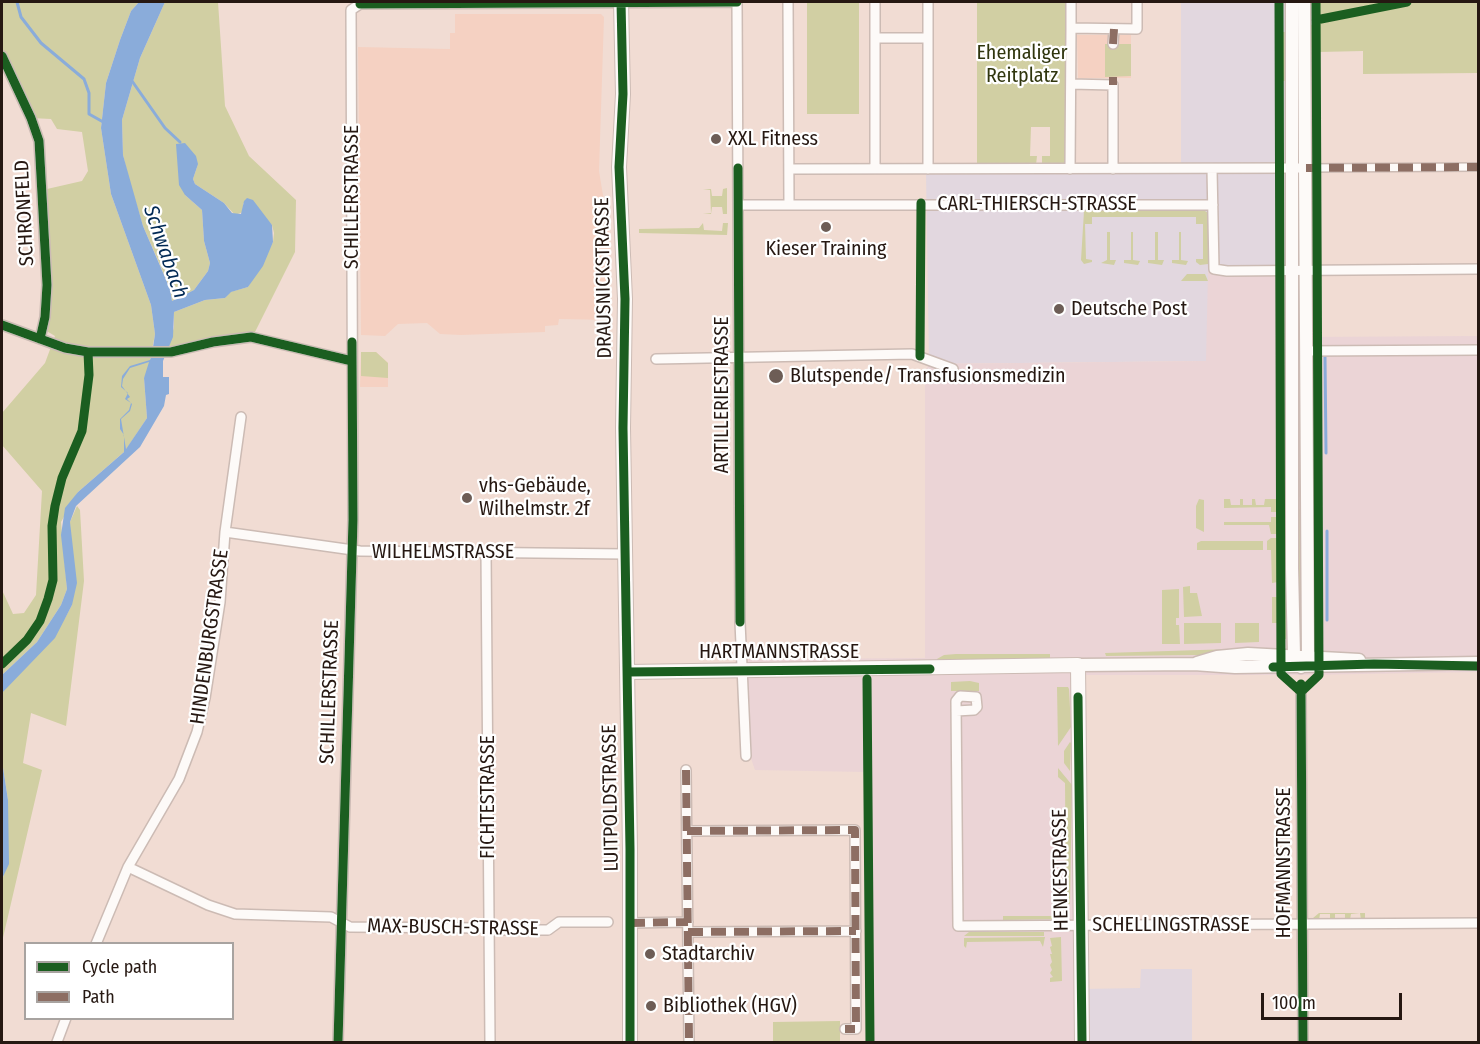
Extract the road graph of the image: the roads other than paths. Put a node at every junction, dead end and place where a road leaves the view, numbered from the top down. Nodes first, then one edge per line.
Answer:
1 (737, 2) edge
2 (788, 2) edge
3 (875, 2) edge
4 (928, 2) edge
5 (1071, 2) edge
6 (1137, 2) edge
7 (1292, 2) edge
8 (1304, 2) edge
9 (409, 3) edge
10 (621, 3) edge
11 (1071, 28) junction
12 (1114, 29) junction
13 (875, 38) junction
14 (928, 38) junction
15 (1113, 44) dead end
16 (2, 56) edge
17 (3, 67) edge
18 (1071, 84) junction
19 (1479, 167) edge
20 (1291, 168) junction
21 (1306, 168) junction
22 (789, 169) junction
23 (875, 169) junction
24 (928, 169) junction
25 (1070, 169) junction
26 (1113, 169) junction
27 (1212, 169) junction
28 (738, 205) junction
29 (789, 205) junction
30 (1213, 205) junction
31 (1479, 269) edge
32 (1292, 270) junction
33 (1306, 270) junction
34 (2, 325) edge
35 (40, 339) junction
36 (1479, 350) edge
37 (1306, 351) junction
38 (740, 357) junction
39 (656, 358) dead end
40 (352, 361) junction
41 (953, 369) dead end
42 (241, 417) dead end
43 (1292, 490) junction
44 (1308, 490) junction
45 (225, 532) junction
46 (352, 549) junction
47 (486, 552) junction
48 (625, 554) junction
49 (1294, 655) junction
50 (1308, 656) junction
51 (1194, 664) junction
52 (1374, 664) junction
53 (1477, 664) edge
54 (1078, 665) junction
55 (1300, 667) junction
56 (743, 670) junction
57 (628, 672) junction
58 (1301, 692) dead end
59 (956, 711) dead end
60 (746, 756) dead end
61 (686, 770) dead end
62 (687, 831) junction
63 (128, 867) junction
64 (608, 922) dead end
65 (630, 922) junction
66 (341, 923) junction
67 (1479, 923) edge
68 (1302, 925) junction
69 (1080, 926) junction
70 (688, 927) junction
71 (488, 928) junction
72 (856, 931) junction
73 (97, 942) edge
74 (65, 1020) edge
75 (845, 1029) dead end
76 (57, 1042) edge
77 (338, 1042) edge
78 (490, 1042) edge
79 (630, 1042) edge
80 (689, 1042) edge
81 (1082, 1042) edge
82 (1303, 1042) edge

1 - 10 street
1 - 28 street, ARTILLERIESTRASSE
2 - 22 street
3 - 13 street
4 - 14 street
5 - 11 street
6 - 12 street
7 - 20 street
8 - 21 street
9 - 10 street
9 - 40 street, SCHILLERSTRASSE
10 - 48 main road, DRAUSNICKSTRASSE
11 - 12 street
11 - 18 street
12 - 15 street
13 - 14 street
13 - 23 street
14 - 24 street
16 - 17 street, SCHRONFELD
17 - 35 street, SCHRONFELD
18 - 25 street
18 - 26 street
19 - 21 street
20 - 21 street
20 - 27 street
20 - 32 street
21 - 33 street
22 - 23 street
22 - 29 street
23 - 24 street
24 - 25 street
25 - 26 street
26 - 27 street
27 - 30 street
28 - 29 street, CARL-THIERSCH-STRASSE
28 - 38 street, ARTILLERIESTRASSE
29 - 30 street, CARL-THIERSCH-STRASSE
30 - 32 street
31 - 33 street
32 - 33 street
32 - 43 street
33 - 37 street
34 - 35 street
35 - 40 street
36 - 37 street
37 - 44 street
38 - 39 street
38 - 41 street
38 - 56 street, ARTILLERIESTRASSE
40 - 46 street, SCHILLERSTRASSE
42 - 45 street, HINDENBURGSTRASSE
43 - 44 street
43 - 49 street
44 - 50 street
45 - 46 street, WILHELMSTRASSE
45 - 63 street, HINDENBURGSTRASSE
46 - 47 street, WILHELMSTRASSE
46 - 66 street, SCHILLERSTRASSE
47 - 48 street, WILHELMSTRASSE
47 - 71 street, FICHTESTRASSE
48 - 57 main road, LUITPOLDSTRASSE
49 - 50 street, HARTMANNSTRASSE
49 - 51 street, HARTMANNSTRASSE
49 - 55 street
50 - 52 street, HARTMANNSTRASSE
50 - 55 street
51 - 54 street, HARTMANNSTRASSE
51 - 55 street, HARTMANNSTRASSE
52 - 53 street, HARTMANNSTRASSE
52 - 55 street, HARTMANNSTRASSE
54 - 56 main road, HARTMANNSTRASSE
54 - 69 main road, HENKESTRASSE
56 - 57 main road, HARTMANNSTRASSE
56 - 60 street, ARTILLERIESTRASSE
57 - 65 main road, LUITPOLDSTRASSE
58 - 68 street, HOFMANNSTRASSE
59 - 69 street, SCHELLINGSTRASSE
61 - 62 street
62 - 70 street
62 - 72 street
63 - 66 street, MAX-BUSCH-STRASSE
63 - 73 street, HINDENBURGSTRASSE
64 - 71 street, MAX-BUSCH-STRASSE
65 - 70 street
65 - 79 main road, LUITPOLDSTRASSE
66 - 71 street, MAX-BUSCH-STRASSE
66 - 77 street, SCHILLERSTRASSE
67 - 68 street, SCHELLINGSTRASSE
68 - 69 street, SCHELLINGSTRASSE
68 - 82 street, HOFMANNSTRASSE
69 - 81 main road, HENKESTRASSE
70 - 72 street
70 - 80 street
71 - 78 street, FICHTESTRASSE
72 - 75 street
74 - 76 street

